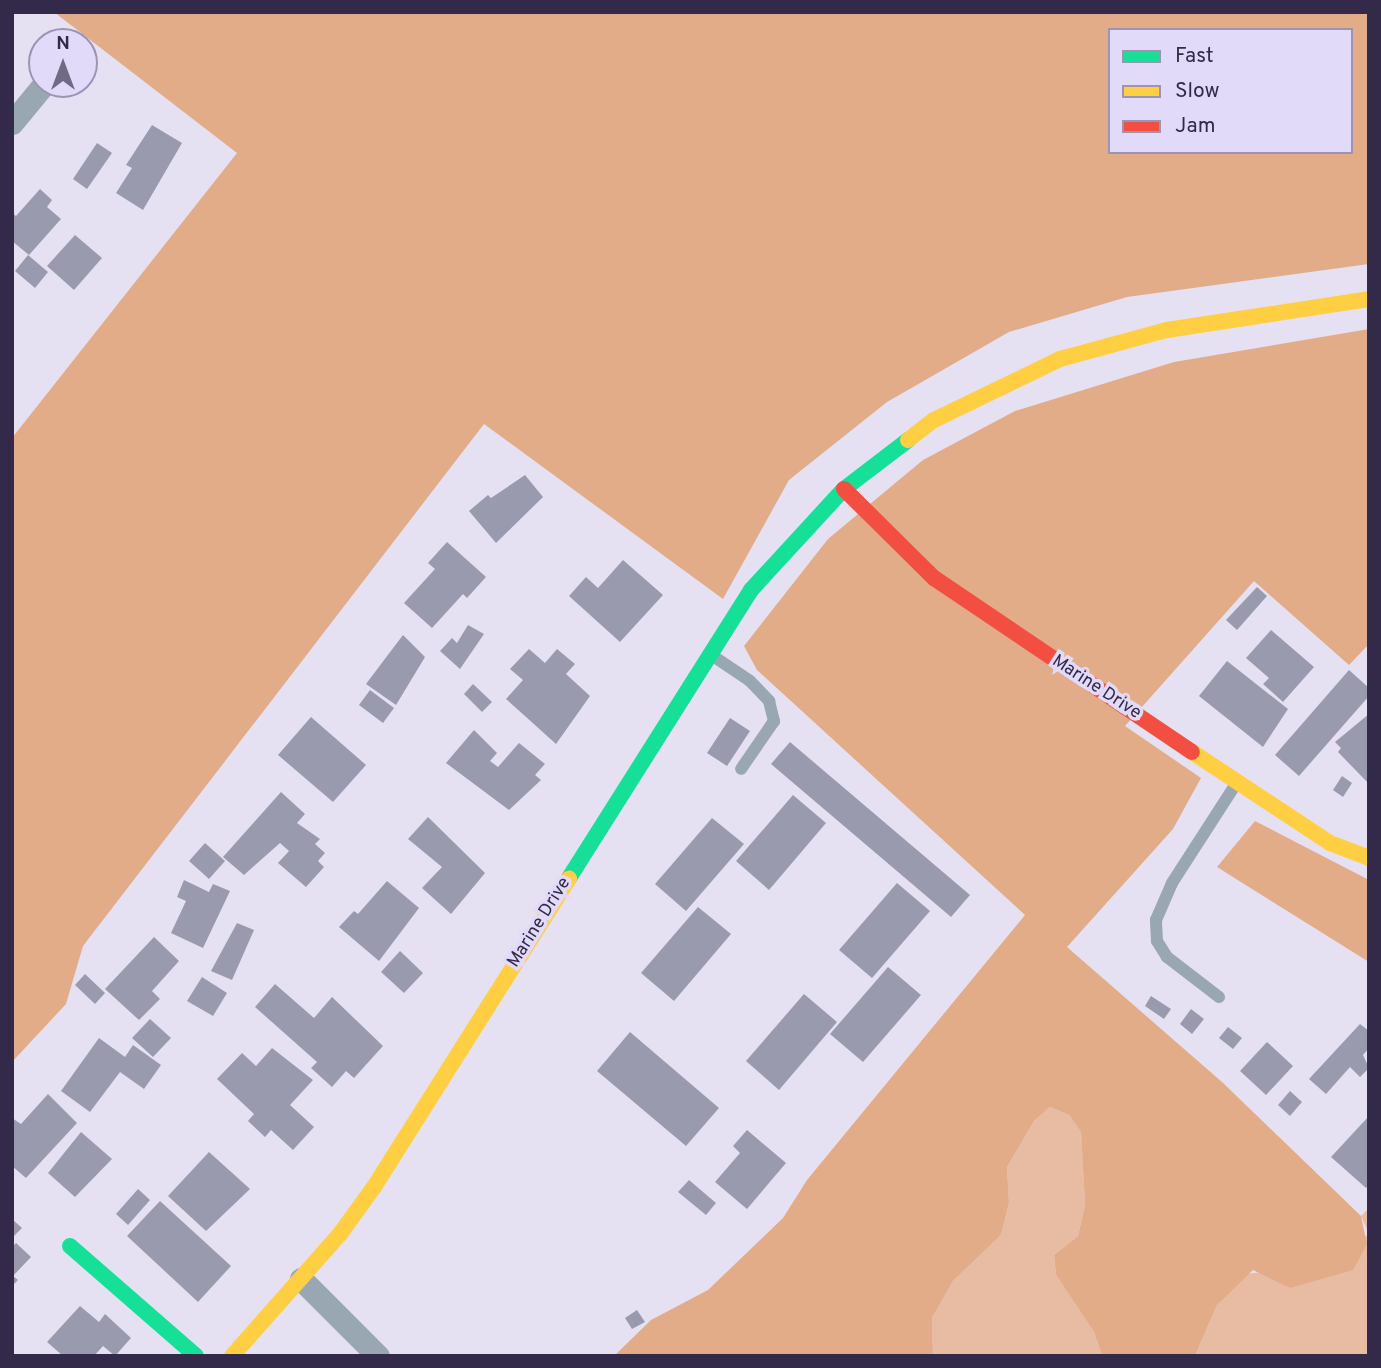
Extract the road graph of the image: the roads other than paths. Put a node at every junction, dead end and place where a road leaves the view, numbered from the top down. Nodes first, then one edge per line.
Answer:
1 (33, 98) edge
2 (12, 123) edge
3 (1369, 299) edge
4 (844, 489) junction
5 (710, 654) junction
6 (741, 769) dead end
7 (1237, 781) junction
8 (1369, 858) edge
9 (1219, 997) dead end
10 (70, 1246) dead end
11 (301, 1279) junction
12 (196, 1356) edge
13 (232, 1356) edge
14 (378, 1356) edge

1 - 2 street
3 - 4 street, Marine Drive
4 - 5 street, Marine Drive
4 - 7 street, Marine Drive
5 - 6 lane
5 - 11 street, Marine Drive
7 - 8 street, Marine Drive
7 - 9 lane
10 - 12 street
11 - 13 street, Marine Drive
11 - 14 street

